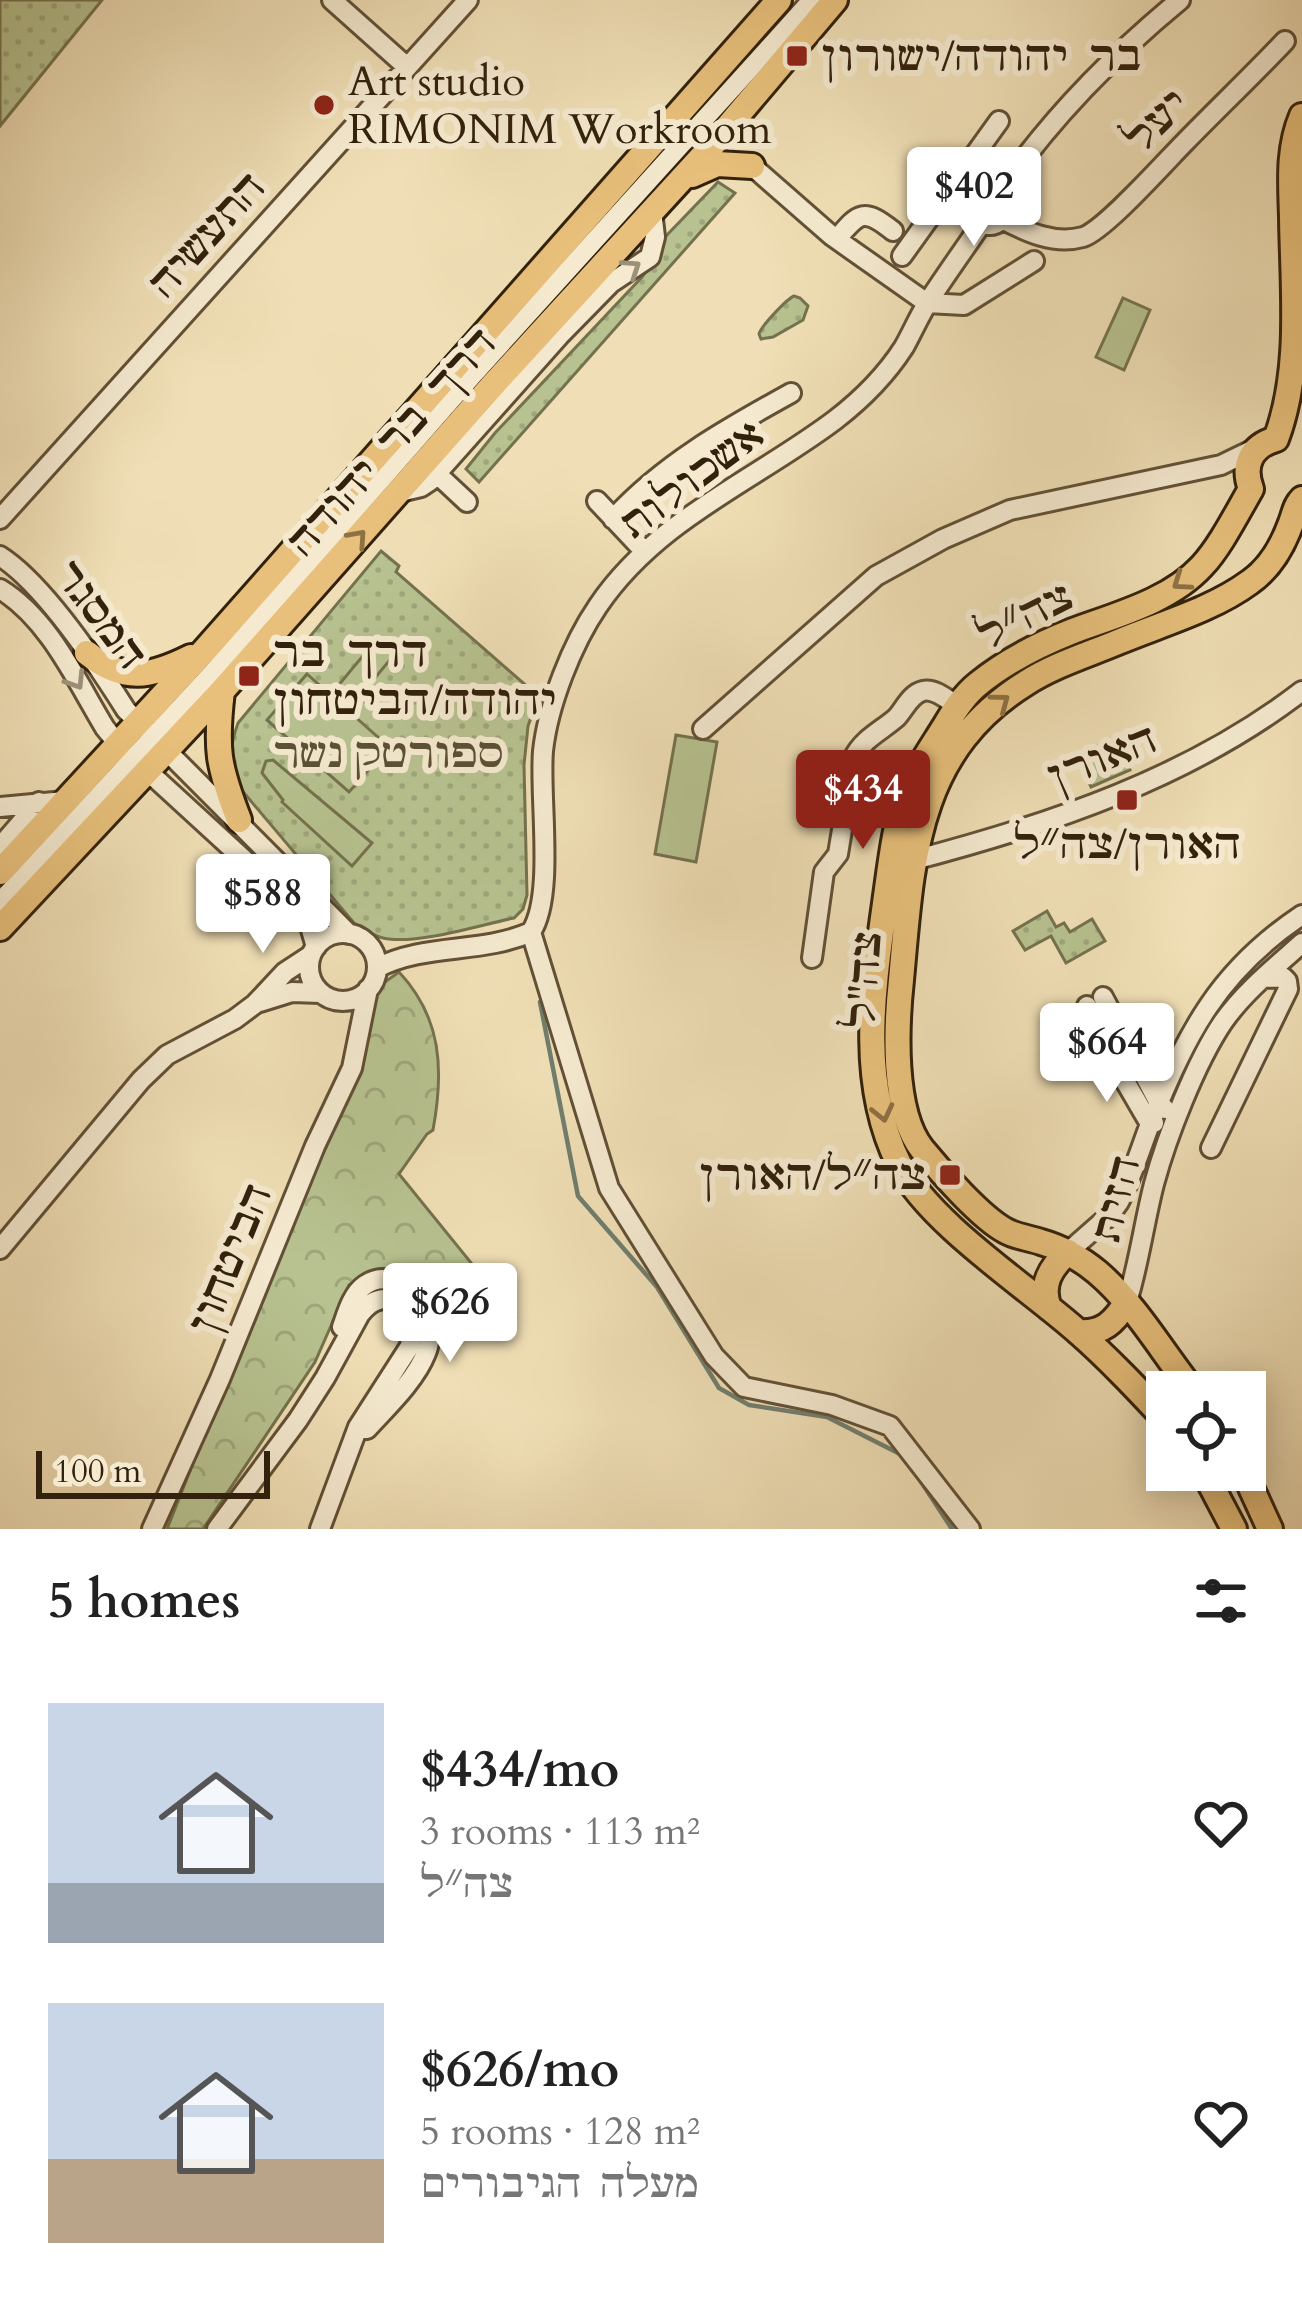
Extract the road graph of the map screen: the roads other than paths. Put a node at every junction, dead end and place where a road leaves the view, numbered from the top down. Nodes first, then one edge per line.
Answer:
1 (332, 0) edge
2 (468, 0) edge
3 (779, 0) edge
4 (812, 0) edge
5 (835, 0) edge
6 (1180, 0) edge
7 (1285, 41) dead end
8 (407, 67) junction
9 (756, 92) junction
10 (1302, 116) edge
11 (999, 121) dead end
12 (752, 166) junction
13 (954, 184) junction
14 (672, 189) junction
15 (652, 211) junction
16 (990, 211) junction
17 (893, 231) dead end
18 (837, 239) junction
19 (902, 256) dead end
20 (1034, 261) dead end
21 (927, 303) junction
22 (791, 393) dead end
23 (437, 474) junction
24 (1267, 491) edge
25 (400, 492) junction
26 (596, 501) dead end
27 (466, 502) dead end
28 (0, 518) edge
29 (613, 519) junction
30 (645, 552) junction
31 (0, 556) edge
32 (0, 589) edge
33 (204, 651) junction
34 (87, 653) junction
35 (222, 691) junction
36 (1302, 691) edge
37 (957, 706) junction
38 (703, 729) dead end
39 (153, 736) junction
40 (133, 758) junction
41 (52, 802) junction
42 (0, 807) edge
43 (238, 820) junction
44 (0, 847) edge
45 (914, 860) junction
46 (0, 872) edge
47 (0, 902) edge
48 (1302, 915) edge
49 (0, 928) edge
50 (531, 932) junction
51 (349, 934) junction
52 (1302, 943) edge
53 (314, 951) junction
54 (374, 958) junction
55 (812, 958) dead end
56 (1263, 978) junction
57 (368, 989) junction
58 (329, 996) junction
59 (255, 1004) junction
60 (357, 1044) junction
61 (1159, 1103) junction
62 (1177, 1120) junction
63 (1150, 1124) junction
64 (1211, 1148) dead end
65 (0, 1249) edge
66 (1068, 1252) junction
67 (1127, 1301) junction
68 (1049, 1308) junction
69 (1078, 1331) junction
70 (1179, 1371) edge
71 (1146, 1400) edge
72 (1214, 1491) edge
73 (1253, 1491) edge
74 (166, 1500) junction
75 (140, 1529) edge
76 (152, 1529) edge
77 (217, 1529) edge
78 (320, 1529) edge
79 (970, 1529) edge
80 (1234, 1529) edge
81 (1270, 1529) edge

1 - 8 street
2 - 8 street, התעשיה
3 - 33 main road, דרך בר יהודה
4 - 39 street
5 - 9 main road, דרך בר יהודה
6 - 16 street, אשכולות
7 - 16 street, יעל
8 - 28 street, התעשיה
9 - 12 main road
9 - 14 main road, דרך בר יהודה
10 - 24 main road, צה״ל
11 - 13 street
12 - 14 main road
12 - 18 street
13 - 16 street
13 - 19 street
14 - 15 main road, דרך בר יהודה
23 -> 15 street
15 - 25 main road, דרך בר יהודה
16 - 21 street, אשכולות
17 - 18 street
18 - 21 street
20 - 21 street
21 - 30 street, אשכולות
22 - 29 street
23 - 25 street
23 - 27 street
24 -> 37 main road, צה״ל
24 - 38 street
45 -> 24 main road, צה"ל
35 -> 25 main road, דרך בר יהודה
26 - 29 street
29 - 30 street
30 - 50 street, אשכולות
31 - 34 street, המסגר
32 -> 40 street, המסגר
33 - 34 main road
33 - 39 main road, דרך בר יהודה
34 - 39 street, המסגר
35 - 39 main road, דרך בר יהודה
35 - 43 main road
36 - 45 street, האורן
37 - 55 street
37 -> 68 main road, צה״ל
39 - 40 main road, דרך בר יהודה
39 - 40 main road, דרך בר יהודה
39 - 43 street
40 - 41 main road, דרך בר יהודה
40 - 47 street
40 - 49 main road, דרך בר יהודה
40 - 53 street
41 - 42 street
41 - 44 street
41 - 46 main road, דרך בר יהודה
43 - 51 street
45 - 66 main road, צה"ל
48 - 61 street, הזית
50 - 54 street
50 - 79 street
51 - 53 street
51 - 54 street
52 - 56 street, הזית
53 - 58 street
53 - 59 street
54 - 57 street
56 - 62 street, הזית
56 - 64 street
57 - 58 street
57 - 60 street, הביטחון
58 - 59 street
58 - 60 street
59 - 65 street
60 - 74 street, הביטחון
61 - 62 street
61 - 63 street, הזית
61 - 63 street
62 - 63 street
62 - 67 street, הזית
63 - 66 street, הזית
66 - 67 main road, צה"ל
66 - 68 main road
67 - 69 main road
67 - 70 main road, צה"ל
68 - 69 main road, צה״ל
69 - 71 main road, צה״ל
72 - 80 main road
73 - 81 main road
74 - 75 street, הביטחון
74 - 76 street, הביטחון
77 - 78 street

